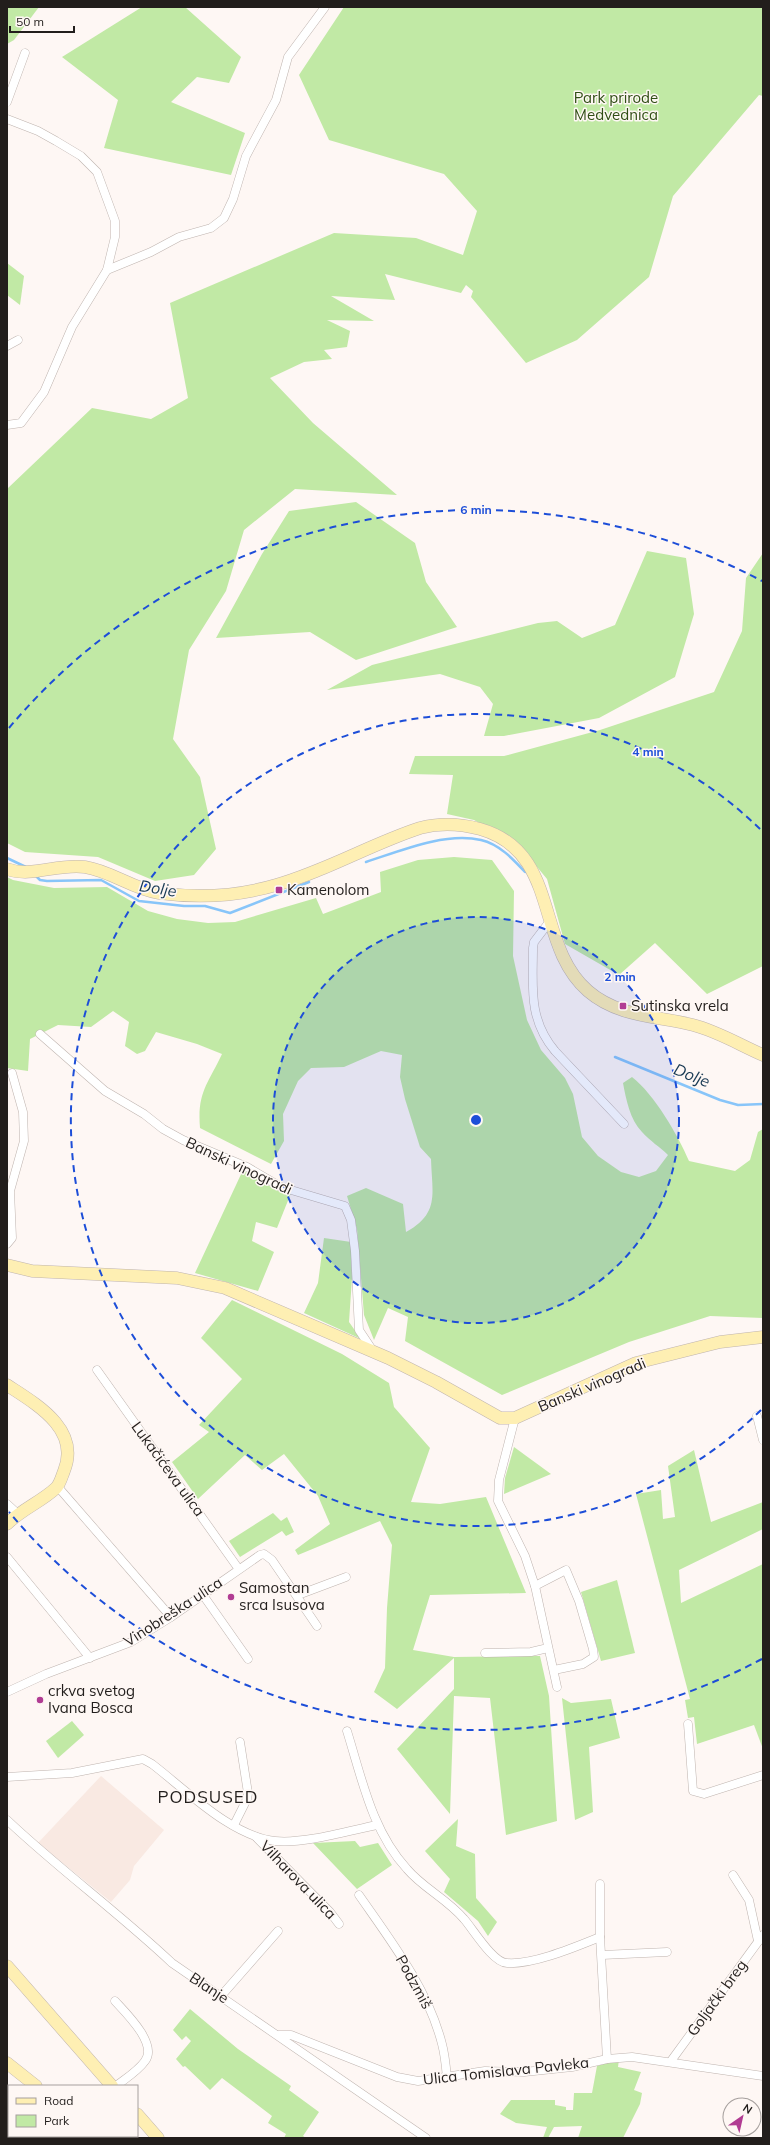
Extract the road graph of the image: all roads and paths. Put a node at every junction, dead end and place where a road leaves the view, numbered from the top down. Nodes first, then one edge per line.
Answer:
1 (325, 7) edge
2 (25, 53) dead end
3 (7, 102) edge
4 (7, 119) edge
5 (108, 270) junction
6 (18, 340) dead end
7 (7, 346) edge
8 (7, 425) edge
9 (7, 869) edge
10 (550, 921) junction
11 (40, 1034) dead end
12 (763, 1055) edge
13 (12, 1073) dead end
14 (624, 1124) dead end
15 (7, 1244) edge
16 (7, 1265) edge
17 (763, 1337) edge
18 (373, 1351) junction
19 (97, 1370) dead end
20 (7, 1385) edge
21 (757, 1416) dead end
22 (515, 1418) junction
23 (763, 1440) edge
24 (58, 1487) junction
25 (7, 1504) edge
26 (18, 1514) junction
27 (7, 1524) edge
28 (7, 1557) edge
29 (238, 1568) junction
30 (346, 1577) dead end
31 (535, 1586) junction
32 (202, 1595) junction
33 (298, 1595) junction
34 (171, 1617) junction
35 (317, 1626) dead end
36 (548, 1648) junction
37 (485, 1653) dead end
38 (90, 1658) junction
39 (248, 1659) dead end
40 (554, 1670) junction
41 (557, 1687) dead end
42 (8, 1690) edge
43 (688, 1724) dead end
44 (347, 1731) dead end
45 (240, 1742) dead end
46 (763, 1775) edge
47 (7, 1777) edge
48 (7, 1820) edge
49 (234, 1825) junction
50 (377, 1825) junction
51 (256, 1837) junction
52 (733, 1875) dead end
53 (600, 1884) dead end
54 (359, 1895) dead end
55 (340, 1924) dead end
56 (278, 1931) dead end
57 (600, 1936) junction
58 (761, 1938) edge
59 (667, 1952) dead end
60 (602, 1955) junction
61 (7, 1966) edge
62 (221, 1996) junction
63 (115, 2001) dead end
64 (279, 2036) junction
65 (607, 2059) junction
66 (671, 2061) junction
67 (7, 2063) edge
68 (763, 2076) edge
69 (447, 2078) junction
70 (35, 2085) edge
71 (111, 2085) edge
72 (117, 2085) edge
73 (138, 2115) edge
74 (158, 2138) edge
75 (426, 2138) edge

1 - 5 street
2 - 3 street
4 - 5 street
5 - 8 street
6 - 7 street
9 - 10 street
10 - 12 street
10 - 14 street
11 - 18 street, Banski vinogradi
13 - 15 street
16 - 18 street
17 - 22 street, Banski vinogradi
18 - 22 street
19 - 29 street, Lukačićeva ulica
20 - 24 street
21 - 23 street
22 - 31 street
24 - 26 street
24 - 34 street
25 - 26 street
26 - 27 street
28 - 38 street
29 - 32 street, Vinobreška ulica
29 - 33 street, Vinobreška ulica
30 - 33 street
31 - 36 street
31 - 40 street
32 - 34 street, Vinobreška ulica
32 - 39 street
33 - 35 street, Vinobreška ulica
34 - 38 street, Vinobreška ulica
36 - 37 street
36 - 40 street
38 - 42 street, Vinobreška ulica
40 - 41 street
43 - 46 street
44 - 50 street
45 - 49 street
47 - 49 street
48 - 62 street, Blanje
49 - 51 street
50 - 51 street
50 - 57 street
51 - 55 street, Vilharova ulica
52 - 58 street
53 - 57 street
54 - 69 street, Podzmiš
56 - 62 street
57 - 60 street
58 - 66 street, Goljački breg
59 - 60 street
60 - 65 street
61 - 71 street
62 - 64 street, Blanje
63 - 72 street
64 - 69 street, Ulica Tomislava Pavleka
64 - 75 street, Blanje
65 - 66 street, Ulica Tomislava Pavleka
65 - 69 street, Ulica Tomislava Pavleka
66 - 68 street, Ulica Tomislava Pavleka
67 - 70 street
73 - 74 street

